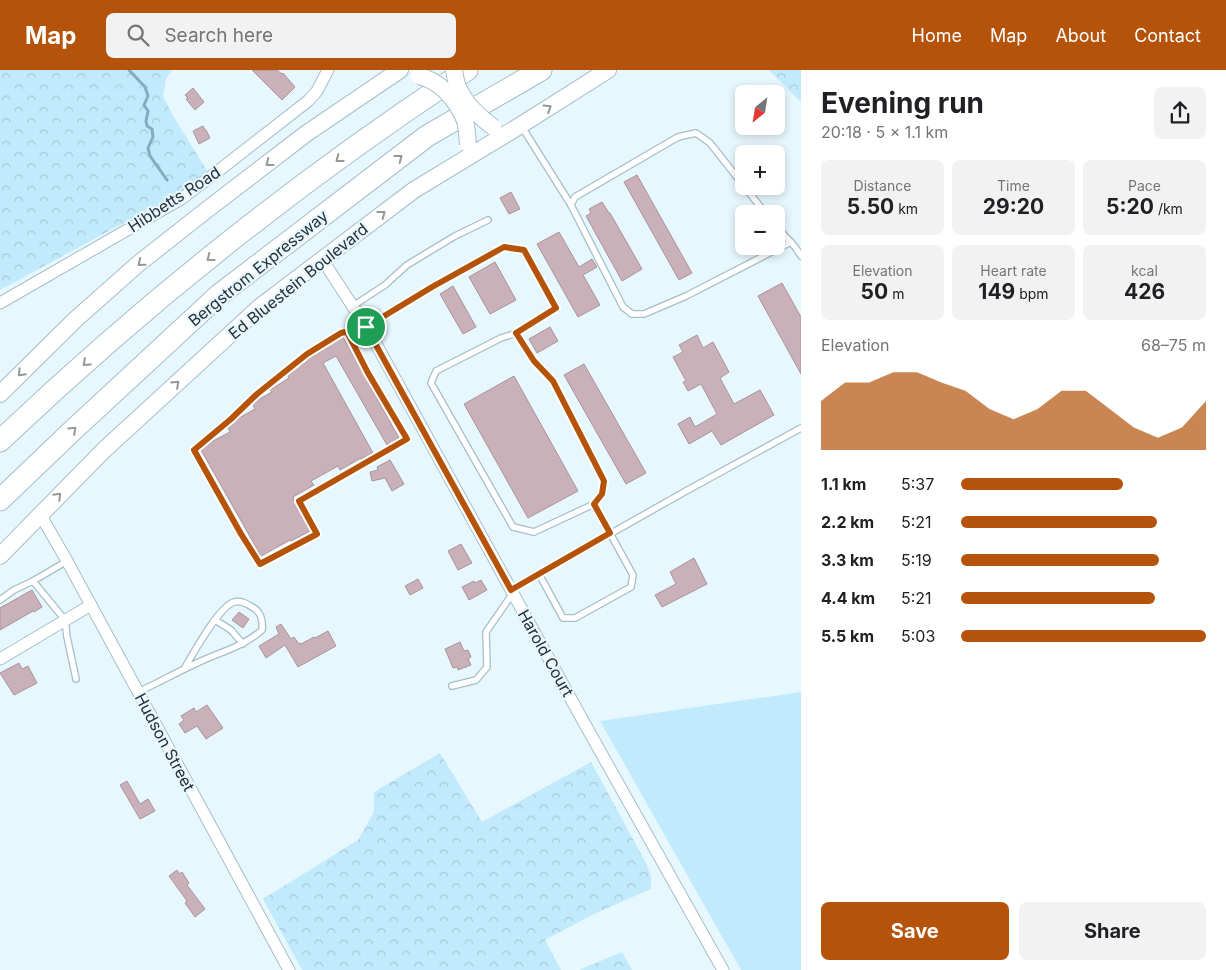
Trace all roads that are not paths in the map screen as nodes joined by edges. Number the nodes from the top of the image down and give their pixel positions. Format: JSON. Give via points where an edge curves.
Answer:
{"nodes":[{"id":1,"x":328,"y":70,"type":"edge"},
{"id":2,"x":400,"y":70,"type":"edge"},
{"id":3,"x":454,"y":70,"type":"edge"},
{"id":4,"x":466,"y":70,"type":"edge"},
{"id":5,"x":542,"y":70,"type":"edge"},
{"id":6,"x":608,"y":70,"type":"edge"},
{"id":7,"x":383,"y":81,"type":"junction"},
{"id":8,"x":521,"y":125,"type":"junction"},
{"id":9,"x":458,"y":163,"type":"junction"},
{"id":10,"x":571,"y":205,"type":"junction"},
{"id":11,"x":759,"y":205,"type":"edge"},
{"id":12,"x":488,"y":220,"type":"dead end"},
{"id":13,"x":785,"y":236,"type":"edge"},
{"id":14,"x":791,"y":242,"type":"junction"},
{"id":15,"x":801,"y":256,"type":"edge"},
{"id":16,"x":322,"y":260,"type":"junction"},
{"id":17,"x":0,"y":303,"type":"edge"},
{"id":18,"x":353,"y":306,"type":"junction"},
{"id":19,"x":366,"y":327,"type":"junction"},
{"id":20,"x":347,"y":332,"type":"junction"},
{"id":21,"x":516,"y":333,"type":"junction"},
{"id":22,"x":0,"y":394,"type":"edge"},
{"id":23,"x":801,"y":428,"type":"edge"},
{"id":24,"x":0,"y":441,"type":"edge"},
{"id":25,"x":0,"y":500,"type":"edge"},
{"id":26,"x":594,"y":504,"type":"junction"},
{"id":27,"x":40,"y":514,"type":"junction"},
{"id":28,"x":610,"y":533,"type":"junction"},
{"id":29,"x":0,"y":556,"type":"edge"},
{"id":30,"x":67,"y":561,"type":"junction"},
{"id":31,"x":539,"y":574,"type":"junction"},
{"id":32,"x":33,"y":581,"type":"junction"},
{"id":33,"x":512,"y":591,"type":"junction"},
{"id":34,"x":0,"y":600,"type":"edge"},
{"id":35,"x":91,"y":605,"type":"junction"},
{"id":36,"x":65,"y":620,"type":"junction"},
{"id":37,"x":215,"y":620,"type":"junction"},
{"id":38,"x":244,"y":644,"type":"junction"},
{"id":39,"x":0,"y":659,"type":"edge"},
{"id":40,"x":184,"y":669,"type":"junction"},
{"id":41,"x":76,"y":679,"type":"dead end"},
{"id":42,"x":452,"y":686,"type":"dead end"},
{"id":43,"x":138,"y":692,"type":"junction"},
{"id":44,"x":289,"y":970,"type":"edge"},
{"id":45,"x":723,"y":970,"type":"edge"}],
"edges":[{"from":1,"to":17,"type":"street","name":"Hibbetts Road","via":[[308,101],[181,199]]},
{"from":2,"to":7,"type":"main road"},
{"from":3,"to":8,"type":"main road","bridge":true,"via":[[458,88],[478,115],[493,127],[504,129]]},
{"from":4,"to":24,"type":"highway","one_way":true,"via":[[348,152],[186,276]]},
{"from":25,"to":5,"type":"highway","name":"Bergstrom Expressway","one_way":true,"via":[[219,295],[428,136]]},
{"from":8,"to":6,"type":"main road","name":"Ed Bluestein Boulevard","one_way":true},
{"from":7,"to":9,"type":"main road","bridge":true,"via":[[419,76],[429,78],[446,91],[465,121],[468,144]]},
{"from":7,"to":22,"type":"main road","one_way":true,"via":[[307,133],[138,264],[76,318]]},
{"from":8,"to":9,"type":"main road","name":"Ed Bluestein Boulevard"},
{"from":8,"to":10,"type":"lane"},
{"from":16,"to":9,"type":"main road","name":"Ed Bluestein Boulevard","one_way":true,"via":[[414,190]]},
{"from":10,"to":11,"type":"lane","via":[[575,197],[678,137],[696,133],[710,143]]},
{"from":10,"to":14,"type":"lane","via":[[623,307],[632,314],[644,314],[686,296]]},
{"from":12,"to":18,"type":"lane","via":[[407,264]]},
{"from":13,"to":14,"type":"lane"},
{"from":14,"to":15,"type":"lane"},
{"from":16,"to":18,"type":"street","name":"Harold Court"},
{"from":27,"to":16,"type":"main road","name":"Ed Bluestein Boulevard","one_way":true,"via":[[104,450],[261,306]]},
{"from":18,"to":19,"type":"street","name":"Harold Court"},
{"from":19,"to":20,"type":"lane"},
{"from":19,"to":21,"type":"lane","via":[[504,247],[524,250],[556,308]]},
{"from":19,"to":33,"type":"street","name":"Harold Court"},
{"from":20,"to":20,"type":"lane","via":[[307,354],[194,450],[260,564],[317,534],[299,501],[407,439]]},
{"from":21,"to":26,"type":"lane","via":[[534,361],[553,381],[604,481],[602,494]]},
{"from":21,"to":26,"type":"lane","via":[[436,371],[431,384],[513,527],[534,532]]},
{"from":23,"to":28,"type":"lane"},
{"from":26,"to":28,"type":"lane"},
{"from":27,"to":29,"type":"main road","name":"Ed Bluestein Boulevard"},
{"from":27,"to":30,"type":"street","name":"Hudson Street"},
{"from":28,"to":31,"type":"lane"},
{"from":28,"to":31,"type":"lane","via":[[633,575],[631,588],[575,618],[563,618]]},
{"from":30,"to":32,"type":"lane"},
{"from":30,"to":35,"type":"street","name":"Hudson Street"},
{"from":31,"to":33,"type":"lane"},
{"from":32,"to":34,"type":"lane"},
{"from":32,"to":36,"type":"lane"},
{"from":33,"to":42,"type":"lane","via":[[486,632],[487,667],[476,680]]},
{"from":33,"to":45,"type":"street","name":"Harold Court"},
{"from":35,"to":36,"type":"street"},
{"from":35,"to":43,"type":"street","name":"Hudson Street"},
{"from":36,"to":39,"type":"street"},
{"from":36,"to":41,"type":"lane"},
{"from":37,"to":38,"type":"lane"},
{"from":37,"to":38,"type":"lane","via":[[233,602],[241,601],[256,609],[263,620],[262,630]]},
{"from":37,"to":40,"type":"lane"},
{"from":38,"to":40,"type":"lane"},
{"from":40,"to":43,"type":"lane"},
{"from":43,"to":44,"type":"street","name":"Hudson Street"}]}
